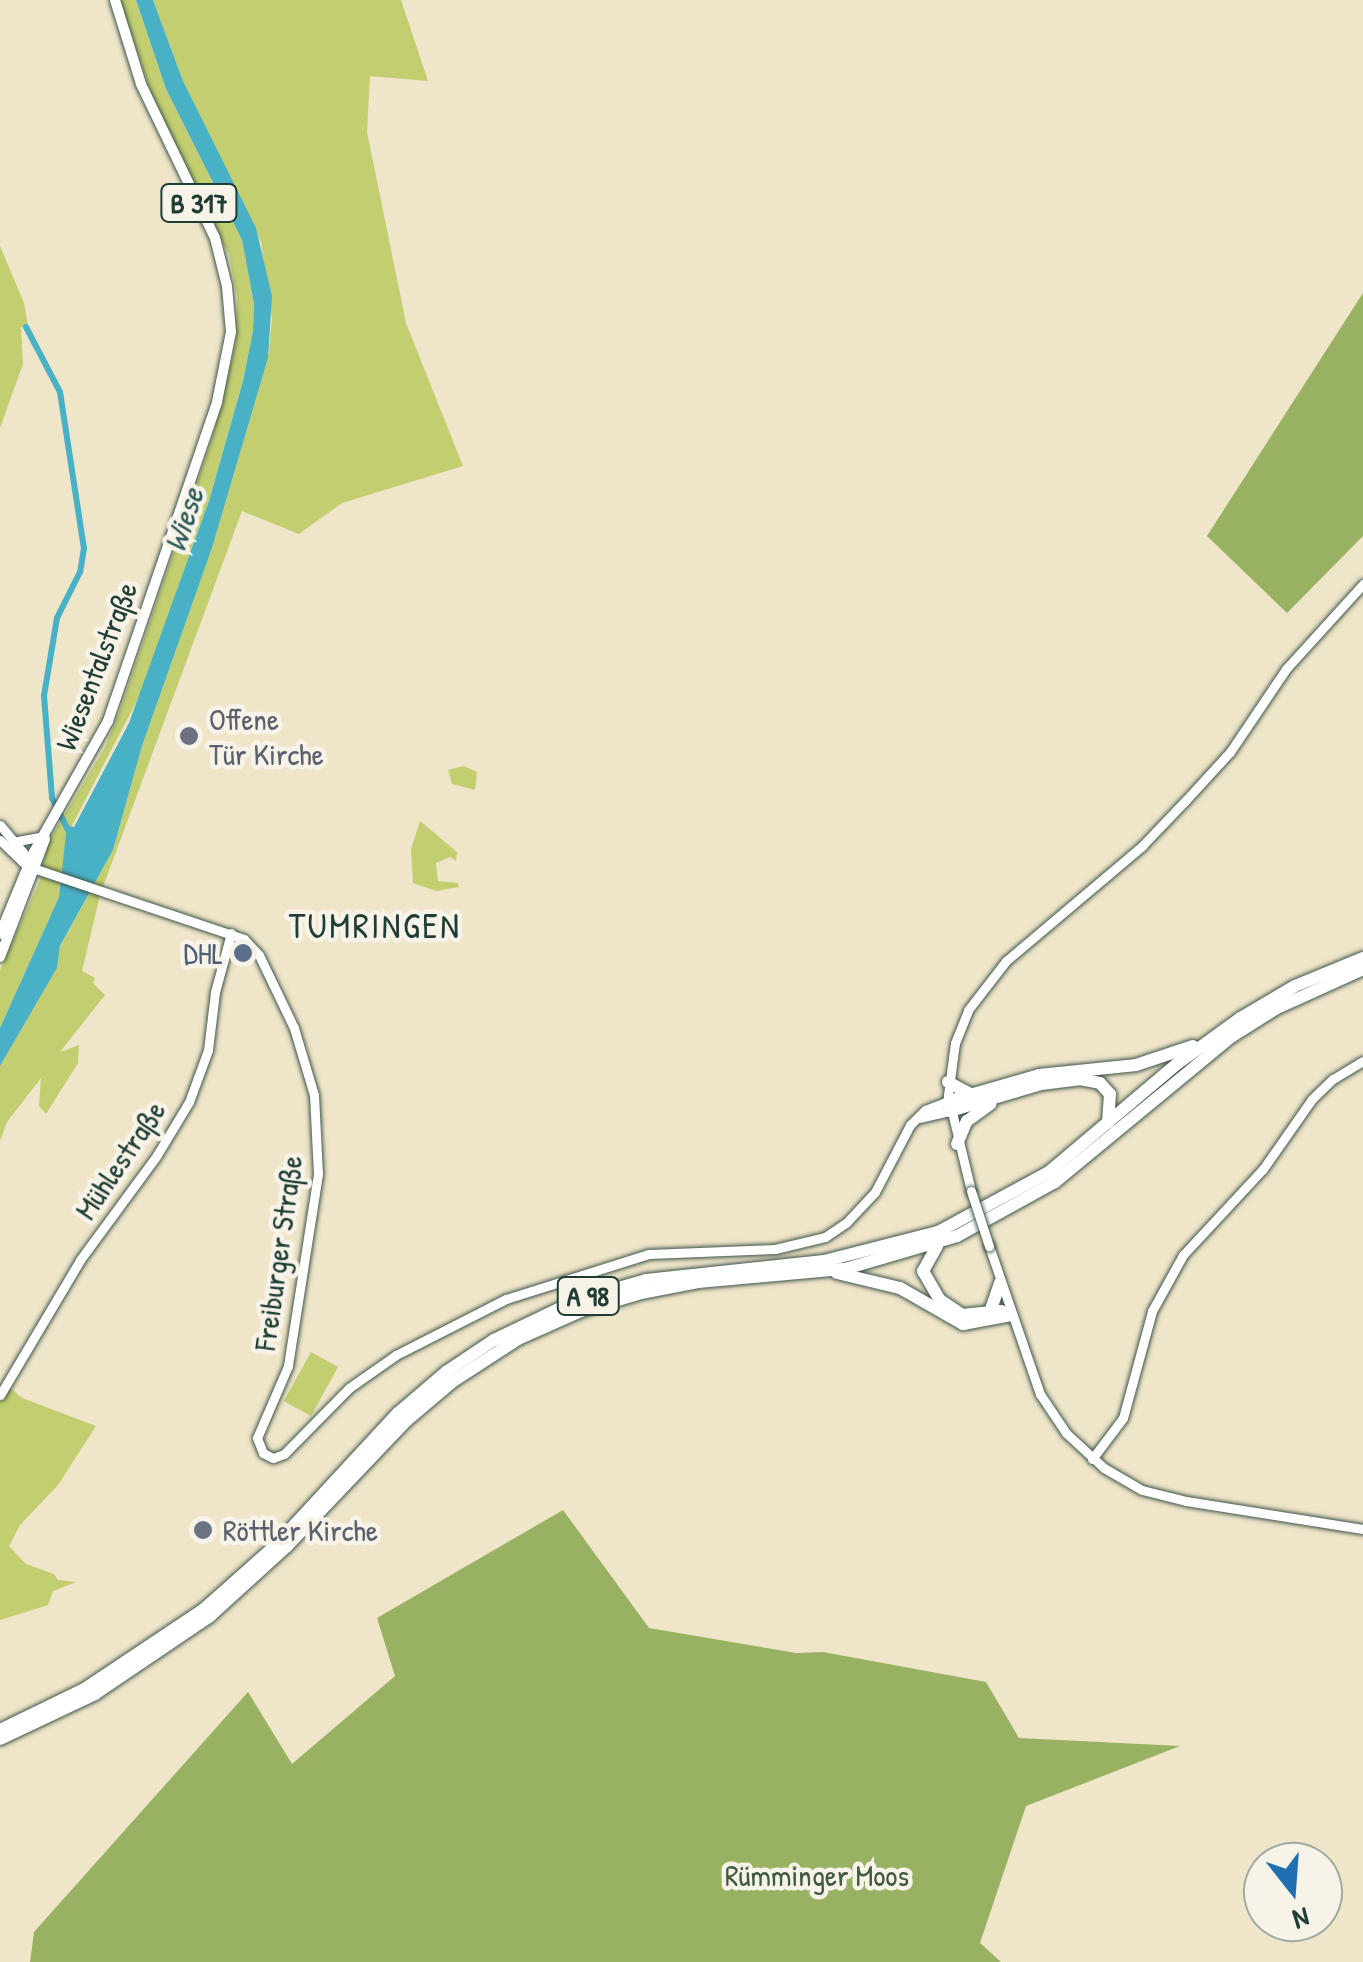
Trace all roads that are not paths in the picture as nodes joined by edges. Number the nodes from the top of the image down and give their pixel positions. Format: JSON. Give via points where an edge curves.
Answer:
{"nodes":[{"id":1,"x":115,"y":0,"type":"edge"},
{"id":2,"x":1363,"y":584,"type":"edge"},
{"id":3,"x":0,"y":825,"type":"edge"},
{"id":4,"x":45,"y":835,"type":"junction"},
{"id":5,"x":0,"y":840,"type":"edge"},
{"id":6,"x":12,"y":842,"type":"junction"},
{"id":7,"x":12,"y":855,"type":"junction"},
{"id":8,"x":31,"y":865,"type":"junction"},
{"id":9,"x":20,"y":882,"type":"junction"},
{"id":10,"x":231,"y":933,"type":"junction"},
{"id":11,"x":0,"y":934,"type":"edge"},
{"id":12,"x":0,"y":957,"type":"edge"},
{"id":13,"x":1363,"y":958,"type":"edge"},
{"id":14,"x":1363,"y":969,"type":"edge"},
{"id":15,"x":1205,"y":1042,"type":"junction"},
{"id":16,"x":1363,"y":1061,"type":"edge"},
{"id":17,"x":948,"y":1082,"type":"junction"},
{"id":18,"x":974,"y":1095,"type":"junction"},
{"id":19,"x":996,"y":1100,"type":"junction"},
{"id":20,"x":950,"y":1106,"type":"junction"},
{"id":21,"x":1107,"y":1125,"type":"junction"},
{"id":22,"x":957,"y":1144,"type":"junction"},
{"id":23,"x":938,"y":1244,"type":"junction"},
{"id":24,"x":827,"y":1272,"type":"junction"},
{"id":25,"x":1000,"y":1284,"type":"junction"},
{"id":26,"x":990,"y":1312,"type":"junction"},
{"id":27,"x":1011,"y":1316,"type":"junction"},
{"id":28,"x":449,"y":1377,"type":"junction"},
{"id":29,"x":0,"y":1395,"type":"edge"},
{"id":30,"x":1092,"y":1459,"type":"junction"},
{"id":31,"x":1363,"y":1529,"type":"edge"},
{"id":32,"x":211,"y":1609,"type":"junction"},
{"id":33,"x":0,"y":1730,"type":"edge"},
{"id":34,"x":0,"y":1739,"type":"edge"}],
"edges":[{"from":1,"to":4,"type":"main road","name":"Wiesentalstraße","number":"B 317","via":[[141,84],[215,238],[230,332],[217,402],[118,695],[95,751]]},
{"from":2,"to":17,"type":"street","via":[[1286,668],[1230,752],[1186,800],[991,978],[960,1026]]},
{"from":3,"to":6,"type":"street"},
{"from":4,"to":6,"type":"street"},
{"from":4,"to":8,"type":"main road","number":"B 317"},
{"from":5,"to":7,"type":"street"},
{"from":6,"to":8,"type":"street"},
{"from":7,"to":8,"type":"street"},
{"from":7,"to":9,"type":"street"},
{"from":8,"to":9,"type":"main road","number":"B 317"},
{"from":8,"to":10,"type":"street","name":"Freiburger Straße"},
{"from":8,"to":12,"type":"main road","number":"B 317"},
{"from":9,"to":11,"type":"main road","number":"B 317"},
{"from":10,"to":20,"type":"street","name":"Freiburger Straße","via":[[255,949],[268,972],[302,1052],[318,1118],[317,1183],[294,1341],[258,1444],[267,1456],[279,1457],[378,1368],[433,1332],[506,1299],[649,1254],[775,1249],[825,1236],[875,1192],[916,1119],[935,1104]]},
{"from":10,"to":29,"type":"street","name":"Mühlestraße","via":[[208,1050],[189,1102],[72,1272]]},
{"from":13,"to":15,"type":"highway","number":"A 98","via":[[1295,986]]},
{"from":14,"to":23,"type":"highway","number":"A 98","via":[[1231,1037],[1055,1182]]},
{"from":15,"to":18,"type":"highway","via":[[1136,1064],[1039,1075]]},
{"from":15,"to":21,"type":"highway","number":"A 98"},
{"from":16,"to":30,"type":"street","via":[[1312,1099],[1263,1169],[1183,1255],[1152,1311],[1123,1418]]},
{"from":17,"to":18,"type":"highway"},
{"from":17,"to":20,"type":"street"},
{"from":18,"to":20,"type":"highway"},
{"from":19,"to":20,"type":"highway"},
{"from":19,"to":21,"type":"highway","via":[[1041,1084],[1093,1080],[1110,1094]]},
{"from":19,"to":22,"type":"highway","via":[[968,1121]]},
{"from":20,"to":22,"type":"street"},
{"from":21,"to":28,"type":"highway","number":"A 98","via":[[1020,1191],[938,1232],[854,1256],[689,1272],[616,1287],[535,1319]]},
{"from":22,"to":25,"type":"street","bridge":true},
{"from":23,"to":24,"type":"highway","number":"A 98"},
{"from":23,"to":26,"type":"highway","via":[[924,1264],[929,1289],[962,1315]]},
{"from":24,"to":27,"type":"highway","via":[[900,1288],[962,1324]]},
{"from":24,"to":28,"type":"highway","number":"A 98","via":[[698,1282],[612,1301],[528,1334]]},
{"from":25,"to":26,"type":"highway"},
{"from":25,"to":27,"type":"street"},
{"from":26,"to":27,"type":"highway"},
{"from":27,"to":30,"type":"street","via":[[1047,1407]]},
{"from":28,"to":32,"type":"highway","number":"A 98","via":[[367,1445]]},
{"from":30,"to":31,"type":"street","via":[[1142,1490]]},
{"from":32,"to":33,"type":"highway","number":"A 98","via":[[86,1688]]},
{"from":32,"to":34,"type":"highway","number":"A 98","via":[[95,1694]]}]}
